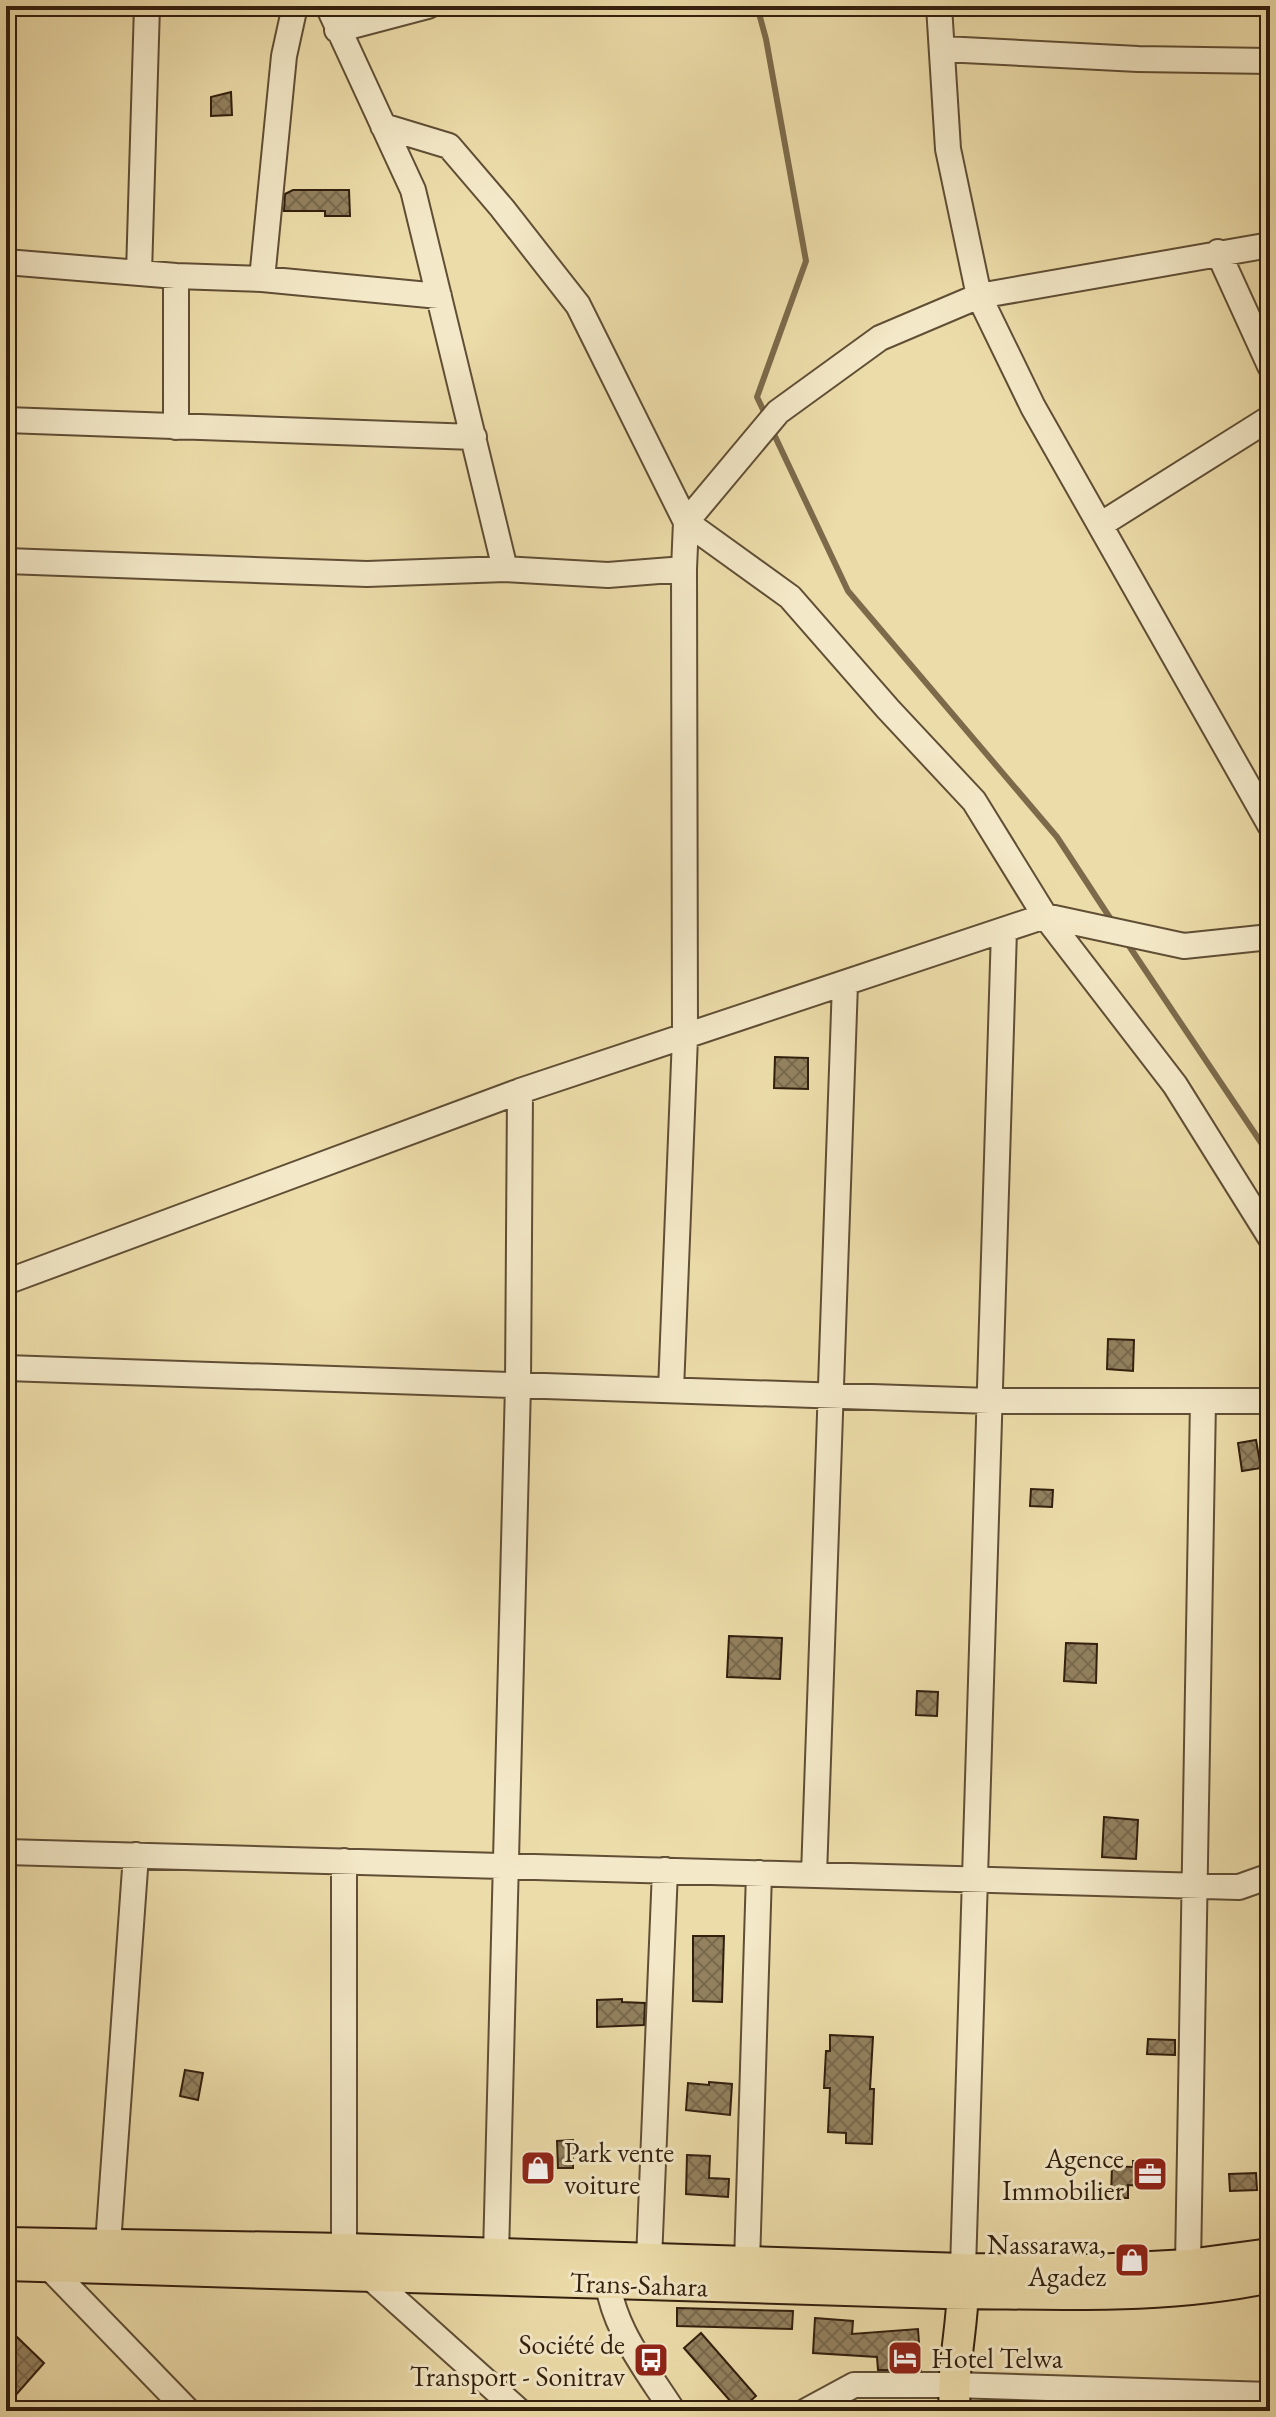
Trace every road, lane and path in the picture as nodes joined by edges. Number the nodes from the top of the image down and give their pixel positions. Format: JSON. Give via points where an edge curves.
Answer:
{"nodes":[{"id":1,"x":147,"y":6,"type":"edge"},
{"id":2,"x":295,"y":6,"type":"edge"},
{"id":3,"x":328,"y":6,"type":"edge"},
{"id":4,"x":428,"y":6,"type":"edge"},
{"id":5,"x":939,"y":6,"type":"edge"},
{"id":6,"x":337,"y":30,"type":"junction"},
{"id":7,"x":943,"y":49,"type":"junction"},
{"id":8,"x":1270,"y":61,"type":"edge"},
{"id":9,"x":383,"y":126,"type":"junction"},
{"id":10,"x":1270,"y":245,"type":"edge"},
{"id":11,"x":1218,"y":252,"type":"junction"},
{"id":12,"x":6,"y":262,"type":"edge"},
{"id":13,"x":139,"y":273,"type":"junction"},
{"id":14,"x":176,"y":276,"type":"junction"},
{"id":15,"x":262,"y":279,"type":"junction"},
{"id":16,"x":439,"y":296,"type":"junction"},
{"id":17,"x":979,"y":296,"type":"junction"},
{"id":18,"x":1270,"y":366,"type":"edge"},
{"id":19,"x":1270,"y":418,"type":"edge"},
{"id":20,"x":6,"y":420,"type":"edge"},
{"id":21,"x":176,"y":427,"type":"junction"},
{"id":22,"x":474,"y":437,"type":"junction"},
{"id":23,"x":686,"y":522,"type":"junction"},
{"id":24,"x":1100,"y":525,"type":"junction"},
{"id":25,"x":6,"y":561,"type":"edge"},
{"id":26,"x":505,"y":569,"type":"junction"},
{"id":27,"x":684,"y":569,"type":"junction"},
{"id":28,"x":1260,"y":784,"type":"edge"},
{"id":29,"x":1270,"y":825,"type":"edge"},
{"id":30,"x":1045,"y":916,"type":"junction"},
{"id":31,"x":1004,"y":930,"type":"junction"},
{"id":32,"x":1270,"y":937,"type":"edge"},
{"id":33,"x":845,"y":983,"type":"junction"},
{"id":34,"x":685,"y":1037,"type":"junction"},
{"id":35,"x":520,"y":1091,"type":"junction"},
{"id":36,"x":1270,"y":1237,"type":"edge"},
{"id":37,"x":6,"y":1282,"type":"edge"},
{"id":38,"x":6,"y":1368,"type":"edge"},
{"id":39,"x":518,"y":1385,"type":"junction"},
{"id":40,"x":671,"y":1390,"type":"junction"},
{"id":41,"x":831,"y":1396,"type":"junction"},
{"id":42,"x":990,"y":1401,"type":"junction"},
{"id":43,"x":1203,"y":1401,"type":"junction"},
{"id":44,"x":1270,"y":1401,"type":"edge"},
{"id":45,"x":6,"y":1852,"type":"edge"},
{"id":46,"x":136,"y":1855,"type":"junction"},
{"id":47,"x":344,"y":1861,"type":"junction"},
{"id":48,"x":505,"y":1866,"type":"junction"},
{"id":49,"x":665,"y":1870,"type":"junction"},
{"id":50,"x":759,"y":1873,"type":"junction"},
{"id":51,"x":814,"y":1875,"type":"junction"},
{"id":52,"x":1270,"y":1876,"type":"edge"},
{"id":53,"x":975,"y":1879,"type":"junction"},
{"id":54,"x":1195,"y":1886,"type":"junction"},
{"id":55,"x":17,"y":2244,"type":"edge"},
{"id":56,"x":108,"y":2244,"type":"junction"},
{"id":57,"x":1270,"y":2254,"type":"edge"},
{"id":58,"x":496,"y":2255,"type":"junction"},
{"id":59,"x":649,"y":2260,"type":"junction"},
{"id":60,"x":747,"y":2263,"type":"junction"},
{"id":61,"x":6,"y":2265,"type":"edge"},
{"id":62,"x":1188,"y":2265,"type":"junction"},
{"id":63,"x":48,"y":2267,"type":"junction"},
{"id":64,"x":354,"y":2268,"type":"junction"},
{"id":65,"x":606,"y":2270,"type":"junction"},
{"id":66,"x":1270,"y":2277,"type":"edge"},
{"id":67,"x":964,"y":2281,"type":"junction"},
{"id":68,"x":1270,"y":2395,"type":"edge"},
{"id":69,"x":954,"y":2398,"type":"edge"},
{"id":70,"x":188,"y":2411,"type":"edge"},
{"id":71,"x":519,"y":2411,"type":"edge"},
{"id":72,"x":673,"y":2411,"type":"edge"},
{"id":73,"x":806,"y":2411,"type":"edge"}],
"edges":[{"from":1,"to":13,"type":"street"},
{"from":2,"to":15,"type":"street","via":[[284,56]]},
{"from":3,"to":6,"type":"street"},
{"from":4,"to":6,"type":"street"},
{"from":5,"to":7,"type":"street"},
{"from":6,"to":9,"type":"street"},
{"from":7,"to":8,"type":"street"},
{"from":7,"to":17,"type":"street","via":[[948,149]]},
{"from":9,"to":16,"type":"street","via":[[413,190]]},
{"from":9,"to":23,"type":"street","via":[[449,146],[578,305]]},
{"from":10,"to":11,"type":"street"},
{"from":11,"to":17,"type":"street"},
{"from":11,"to":18,"type":"street"},
{"from":12,"to":13,"type":"street"},
{"from":13,"to":14,"type":"street"},
{"from":14,"to":15,"type":"street"},
{"from":14,"to":21,"type":"street"},
{"from":15,"to":16,"type":"street"},
{"from":16,"to":22,"type":"street"},
{"from":17,"to":23,"type":"street","via":[[880,338],[778,412]]},
{"from":17,"to":24,"type":"street","via":[[1033,407]]},
{"from":19,"to":24,"type":"street"},
{"from":20,"to":21,"type":"street"},
{"from":21,"to":22,"type":"street"},
{"from":22,"to":26,"type":"street"},
{"from":23,"to":27,"type":"street"},
{"from":23,"to":30,"type":"street","via":[[790,597],[974,801]]},
{"from":24,"to":28,"type":"street"},
{"from":25,"to":26,"type":"street","via":[[367,574]]},
{"from":26,"to":27,"type":"street","via":[[608,575]]},
{"from":27,"to":34,"type":"street"},
{"from":28,"to":29,"type":"street"},
{"from":30,"to":31,"type":"street"},
{"from":30,"to":32,"type":"street","via":[[1184,946]]},
{"from":30,"to":36,"type":"street","via":[[1175,1085]]},
{"from":31,"to":33,"type":"street"},
{"from":31,"to":42,"type":"street"},
{"from":33,"to":34,"type":"street"},
{"from":33,"to":41,"type":"street"},
{"from":34,"to":35,"type":"street"},
{"from":34,"to":40,"type":"street"},
{"from":35,"to":37,"type":"street"},
{"from":35,"to":39,"type":"street"},
{"from":38,"to":39,"type":"street"},
{"from":39,"to":40,"type":"street"},
{"from":39,"to":48,"type":"street"},
{"from":40,"to":41,"type":"street"},
{"from":41,"to":42,"type":"street"},
{"from":41,"to":51,"type":"street"},
{"from":42,"to":43,"type":"street"},
{"from":42,"to":53,"type":"street"},
{"from":43,"to":44,"type":"street"},
{"from":43,"to":54,"type":"street"},
{"from":45,"to":46,"type":"street"},
{"from":46,"to":47,"type":"street"},
{"from":46,"to":56,"type":"street"},
{"from":47,"to":48,"type":"street"},
{"from":47,"to":64,"type":"street"},
{"from":48,"to":49,"type":"street"},
{"from":48,"to":58,"type":"street"},
{"from":49,"to":50,"type":"street"},
{"from":49,"to":59,"type":"street"},
{"from":50,"to":51,"type":"street"},
{"from":50,"to":60,"type":"street"},
{"from":51,"to":53,"type":"street"},
{"from":52,"to":54,"type":"street","via":[[1239,1887]]},
{"from":53,"to":54,"type":"street"},
{"from":53,"to":67,"type":"street"},
{"from":54,"to":62,"type":"street"},
{"from":55,"to":56,"type":"main road","name":"Trans-Sahara"},
{"from":55,"to":63,"type":"street"},
{"from":56,"to":64,"type":"main road","name":"Trans-Sahara"},
{"from":57,"to":62,"type":"main road","name":"Trans-Sahara"},
{"from":58,"to":64,"type":"main road","name":"Trans-Sahara"},
{"from":58,"to":65,"type":"main road","name":"Trans-Sahara"},
{"from":59,"to":60,"type":"main road","name":"Trans-Sahara"},
{"from":59,"to":65,"type":"main road","name":"Trans-Sahara"},
{"from":60,"to":67,"type":"main road","name":"Trans-Sahara"},
{"from":61,"to":63,"type":"main road","name":"Trans-Sahara"},
{"from":62,"to":67,"type":"main road","name":"Trans-Sahara"},
{"from":63,"to":64,"type":"main road","name":"Trans-Sahara"},
{"from":63,"to":70,"type":"street"},
{"from":64,"to":65,"type":"main road","name":"Trans-Sahara"},
{"from":64,"to":71,"type":"street"},
{"from":65,"to":67,"type":"main road","name":"Trans-Sahara"},
{"from":65,"to":72,"type":"street","via":[[622,2334]]},
{"from":66,"to":67,"type":"main road","name":"Trans-Sahara","via":[[1182,2291],[1084,2294]]},
{"from":67,"to":69,"type":"main road"},
{"from":68,"to":69,"type":"street"},
{"from":69,"to":73,"type":"street","via":[[854,2385]]}]}
